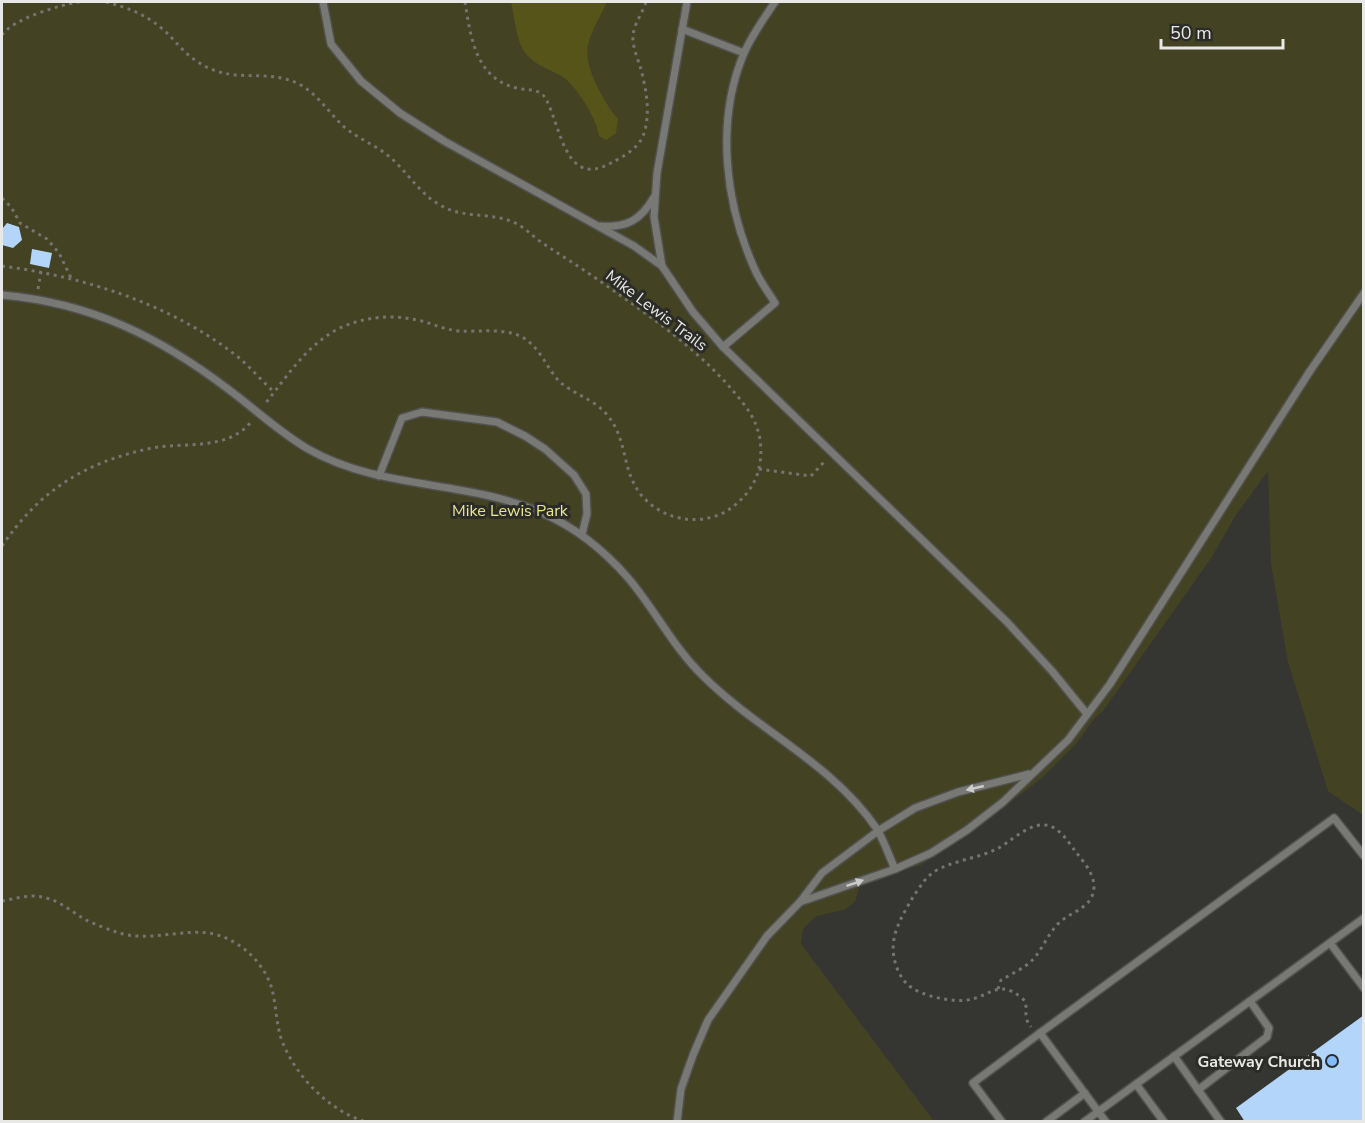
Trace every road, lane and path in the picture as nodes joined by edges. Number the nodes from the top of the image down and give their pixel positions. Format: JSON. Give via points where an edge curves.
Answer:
{"nodes":[{"id":1,"x":79,"y":2,"type":"edge"},
{"id":2,"x":106,"y":2,"type":"edge"},
{"id":3,"x":323,"y":2,"type":"edge"},
{"id":4,"x":465,"y":2,"type":"edge"},
{"id":5,"x":646,"y":2,"type":"edge"},
{"id":6,"x":687,"y":2,"type":"edge"},
{"id":7,"x":775,"y":2,"type":"edge"},
{"id":8,"x":4,"y":29,"type":"edge"},
{"id":9,"x":682,"y":29,"type":"junction"},
{"id":10,"x":2,"y":35,"type":"edge"},
{"id":11,"x":744,"y":53,"type":"junction"},
{"id":12,"x":656,"y":195,"type":"junction"},
{"id":13,"x":2,"y":198,"type":"edge"},
{"id":14,"x":597,"y":226,"type":"junction"},
{"id":15,"x":2,"y":266,"type":"edge"},
{"id":16,"x":662,"y":266,"type":"junction"},
{"id":17,"x":41,"y":271,"type":"junction"},
{"id":18,"x":71,"y":278,"type":"junction"},
{"id":19,"x":1364,"y":293,"type":"edge"},
{"id":20,"x":2,"y":295,"type":"edge"},
{"id":21,"x":36,"y":300,"type":"junction"},
{"id":22,"x":723,"y":347,"type":"junction"},
{"id":23,"x":274,"y":392,"type":"junction"},
{"id":24,"x":258,"y":413,"type":"junction"},
{"id":25,"x":833,"y":453,"type":"junction"},
{"id":26,"x":759,"y":469,"type":"junction"},
{"id":27,"x":379,"y":477,"type":"junction"},
{"id":28,"x":582,"y":534,"type":"junction"},
{"id":29,"x":2,"y":546,"type":"edge"},
{"id":30,"x":1087,"y":714,"type":"junction"},
{"id":31,"x":1032,"y":773,"type":"junction"},
{"id":32,"x":878,"y":831,"type":"junction"},
{"id":33,"x":1364,"y":856,"type":"edge"},
{"id":34,"x":895,"y":869,"type":"junction"},
{"id":35,"x":2,"y":901,"type":"edge"},
{"id":36,"x":800,"y":902,"type":"junction"},
{"id":37,"x":1364,"y":918,"type":"edge"},
{"id":38,"x":1330,"y":942,"type":"junction"},
{"id":39,"x":1364,"y":988,"type":"edge"},
{"id":40,"x":998,"y":989,"type":"junction"},
{"id":41,"x":1250,"y":1001,"type":"junction"},
{"id":42,"x":1038,"y":1035,"type":"junction"},
{"id":43,"x":1173,"y":1056,"type":"junction"},
{"id":44,"x":1136,"y":1084,"type":"junction"},
{"id":45,"x":1198,"y":1090,"type":"junction"},
{"id":46,"x":1085,"y":1093,"type":"junction"},
{"id":47,"x":1098,"y":1111,"type":"junction"},
{"id":48,"x":366,"y":1122,"type":"edge"},
{"id":49,"x":677,"y":1122,"type":"edge"},
{"id":50,"x":1002,"y":1122,"type":"edge"},
{"id":51,"x":1046,"y":1122,"type":"edge"},
{"id":52,"x":1084,"y":1122,"type":"edge"},
{"id":53,"x":1106,"y":1122,"type":"edge"},
{"id":54,"x":1164,"y":1122,"type":"edge"},
{"id":55,"x":1221,"y":1122,"type":"edge"}],
"edges":[{"from":1,"to":8,"type":"path","via":[[46,10]]},
{"from":2,"to":26,"type":"path","name":"Mike Lewis Trails","via":[[131,8],[152,20],[181,49],[215,72],[297,83],[320,100],[350,132],[391,158],[425,195],[443,207],[462,214],[511,221],[651,317],[699,356],[749,411],[758,429]]},
{"from":3,"to":14,"type":"lane","via":[[331,44],[361,81],[400,113]]},
{"from":4,"to":5,"type":"path","via":[[474,50],[482,65],[500,81],[544,95],[567,153],[574,162],[595,171],[642,140],[647,93],[633,34]]},
{"from":6,"to":9,"type":"lane"},
{"from":7,"to":11,"type":"lane"},
{"from":8,"to":10,"type":"path"},
{"from":9,"to":11,"type":"lane"},
{"from":9,"to":12,"type":"lane"},
{"from":11,"to":22,"type":"lane","via":[[727,128],[732,202],[757,274],[775,303]]},
{"from":12,"to":14,"type":"lane","via":[[645,212],[618,228]]},
{"from":12,"to":16,"type":"lane","via":[[654,217]]},
{"from":13,"to":18,"type":"path","via":[[20,223],[47,239]]},
{"from":14,"to":16,"type":"lane"},
{"from":15,"to":17,"type":"path"},
{"from":16,"to":22,"type":"lane"},
{"from":17,"to":18,"type":"path"},
{"from":17,"to":21,"type":"path"},
{"from":18,"to":23,"type":"path","via":[[142,302],[190,326],[238,357]]},
{"from":19,"to":30,"type":"lane"},
{"from":20,"to":21,"type":"lane"},
{"from":21,"to":24,"type":"lane","via":[[104,316],[164,345]]},
{"from":22,"to":25,"type":"lane"},
{"from":23,"to":24,"type":"path","name":"Mike Lewis Trails"},
{"from":23,"to":26,"type":"path","name":"Mike Lewis Trails","via":[[302,355],[319,340],[360,320],[402,317],[456,331],[495,331],[520,336],[538,351],[558,380],[607,414],[618,432],[633,485],[661,512],[682,519],[723,513],[741,500],[754,484]]},
{"from":24,"to":27,"type":"lane","via":[[307,448]]},
{"from":24,"to":29,"type":"path","name":"Mike Lewis Trails","via":[[238,435],[222,441],[153,448],[90,466],[40,500]]},
{"from":25,"to":26,"type":"path","via":[[811,476]]},
{"from":25,"to":30,"type":"lane","via":[[1007,622]]},
{"from":27,"to":28,"type":"lane","via":[[470,490],[509,500]]},
{"from":27,"to":28,"type":"lane","via":[[402,418],[422,412],[497,423],[545,449],[574,475],[586,494]]},
{"from":28,"to":32,"type":"lane","via":[[630,580],[699,673],[730,702],[828,773]]},
{"from":30,"to":31,"type":"lane","via":[[1068,740]]},
{"from":31,"to":32,"type":"lane","one_way":true,"via":[[958,792],[915,808]]},
{"from":31,"to":34,"type":"lane","via":[[968,830]]},
{"from":32,"to":34,"type":"lane"},
{"from":32,"to":36,"type":"lane","via":[[822,873]]},
{"from":33,"to":42,"type":"lane","via":[[1334,818]]},
{"from":36,"to":34,"type":"lane","one_way":true},
{"from":35,"to":48,"type":"path","via":[[41,896],[123,934],[208,932],[242,946],[260,965],[271,987],[281,1039],[293,1063],[323,1098]]},
{"from":36,"to":49,"type":"lane","via":[[767,936],[708,1020],[681,1089]]},
{"from":37,"to":38,"type":"lane"},
{"from":38,"to":39,"type":"lane"},
{"from":38,"to":41,"type":"lane"},
{"from":40,"to":40,"type":"path","via":[[963,1000],[921,993],[901,978],[892,946],[895,930],[919,887],[936,871],[992,851],[1035,826],[1052,827],[1088,869],[1094,888],[1090,901],[1060,922],[1035,957],[1001,980]]},
{"from":40,"to":42,"type":"path","via":[[1025,1000],[1026,1018]]},
{"from":41,"to":43,"type":"lane"},
{"from":41,"to":45,"type":"lane","via":[[1269,1028],[1267,1037]]},
{"from":42,"to":46,"type":"lane"},
{"from":42,"to":50,"type":"lane","via":[[973,1083]]},
{"from":43,"to":44,"type":"lane"},
{"from":43,"to":45,"type":"lane"},
{"from":44,"to":47,"type":"lane"},
{"from":44,"to":54,"type":"lane"},
{"from":45,"to":55,"type":"lane"},
{"from":46,"to":47,"type":"lane"},
{"from":46,"to":51,"type":"lane"},
{"from":47,"to":52,"type":"lane"},
{"from":47,"to":53,"type":"lane"}]}
